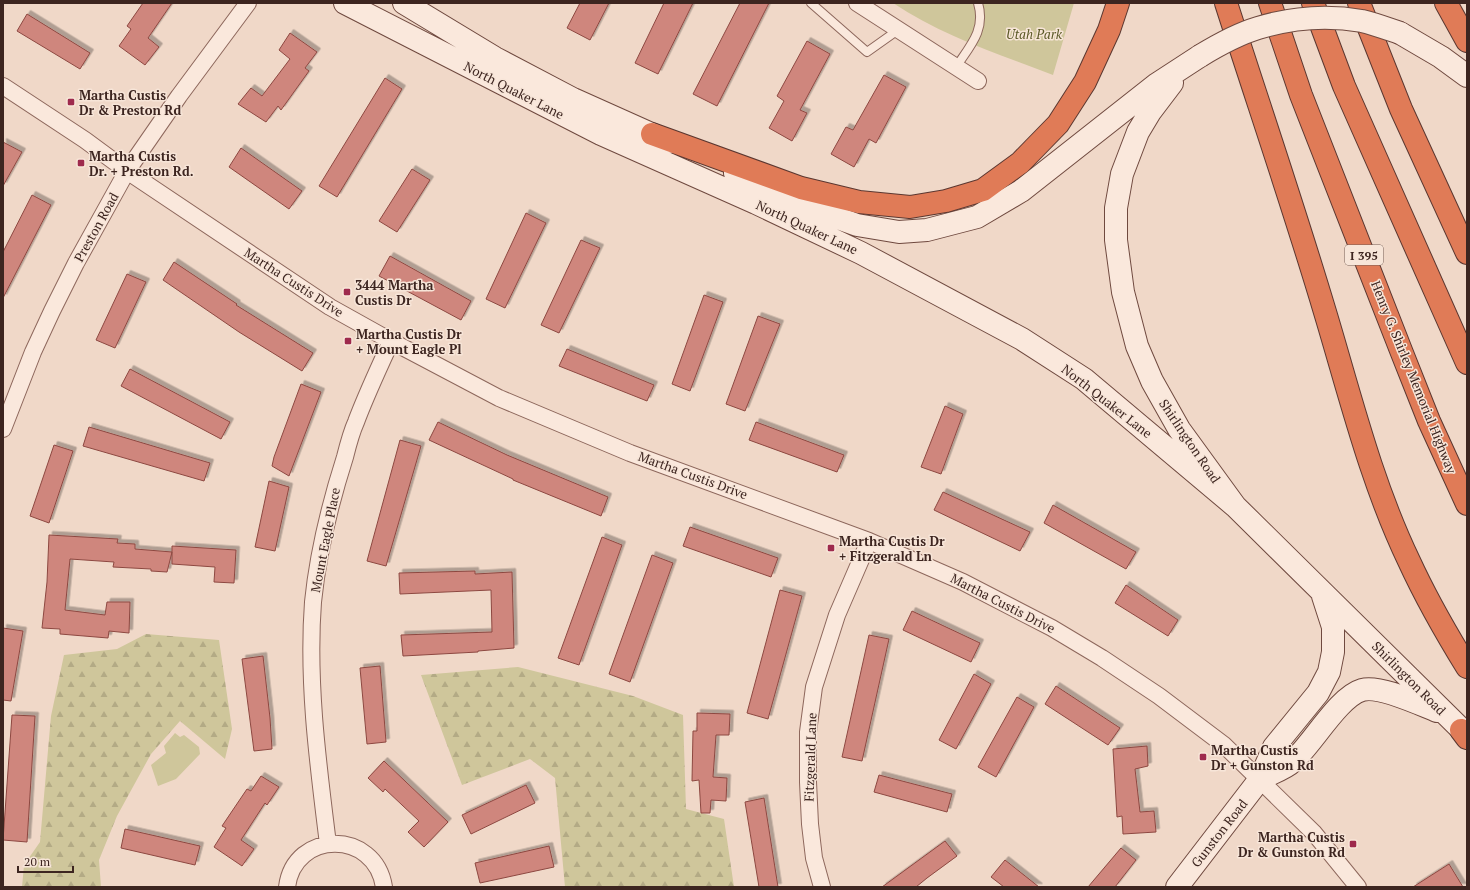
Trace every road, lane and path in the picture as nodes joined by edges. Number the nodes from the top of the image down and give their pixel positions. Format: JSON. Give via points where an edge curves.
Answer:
{"nodes":[{"id":1,"x":248,"y":3,"type":"edge"},
{"id":2,"x":345,"y":3,"type":"edge"},
{"id":3,"x":404,"y":3,"type":"edge"},
{"id":4,"x":811,"y":3,"type":"edge"},
{"id":5,"x":857,"y":3,"type":"edge"},
{"id":6,"x":978,"y":3,"type":"edge"},
{"id":7,"x":1118,"y":3,"type":"edge"},
{"id":8,"x":1226,"y":3,"type":"edge"},
{"id":9,"x":1270,"y":3,"type":"edge"},
{"id":10,"x":1312,"y":3,"type":"edge"},
{"id":11,"x":1359,"y":3,"type":"edge"},
{"id":12,"x":1446,"y":3,"type":"edge"},
{"id":13,"x":898,"y":30,"type":"junction"},
{"id":14,"x":1467,"y":41,"type":"edge"},
{"id":15,"x":1200,"y":56,"type":"junction"},
{"id":16,"x":956,"y":67,"type":"junction"},
{"id":17,"x":1467,"y":76,"type":"edge"},
{"id":18,"x":978,"y":81,"type":"dead end"},
{"id":19,"x":3,"y":86,"type":"edge"},
{"id":20,"x":652,"y":134,"type":"junction"},
{"id":21,"x":127,"y":171,"type":"junction"},
{"id":22,"x":1467,"y":253,"type":"edge"},
{"id":23,"x":391,"y":342,"type":"junction"},
{"id":24,"x":1467,"y":363,"type":"edge"},
{"id":25,"x":3,"y":429,"type":"edge"},
{"id":26,"x":1467,"y":504,"type":"edge"},
{"id":27,"x":1235,"y":506,"type":"junction"},
{"id":28,"x":869,"y":541,"type":"junction"},
{"id":29,"x":1322,"y":592,"type":"junction"},
{"id":30,"x":1467,"y":667,"type":"edge"},
{"id":31,"x":1461,"y":730,"type":"edge"},
{"id":32,"x":1260,"y":779,"type":"junction"},
{"id":33,"x":328,"y":844,"type":"junction"},
{"id":34,"x":287,"y":887,"type":"edge"},
{"id":35,"x":384,"y":887,"type":"edge"},
{"id":36,"x":822,"y":887,"type":"edge"},
{"id":37,"x":1177,"y":887,"type":"edge"},
{"id":38,"x":1358,"y":887,"type":"edge"}],
"edges":[{"from":1,"to":21,"type":"street","name":"Preston Road"},
{"from":2,"to":27,"type":"main road","name":"North Quaker Lane","via":[[601,134],[756,202],[861,253],[1022,339],[1084,379]]},
{"from":3,"to":20,"type":"main road","name":"North Quaker Lane","via":[[495,58],[572,99]]},
{"from":4,"to":13,"type":"lane","via":[[867,52]]},
{"from":5,"to":13,"type":"street"},
{"from":6,"to":16,"type":"lane","via":[[981,16],[979,30]]},
{"from":7,"to":20,"type":"highway","via":[[1110,30],[1085,82],[1058,124],[1020,163],[983,190],[946,201],[910,207],[859,202],[801,188]]},
{"from":8,"to":30,"type":"highway","via":[[1325,311],[1350,401],[1381,492],[1408,560],[1440,624]]},
{"from":9,"to":26,"type":"highway","name":"Henry G. Shirley Memorial Highway","number":"I 395","via":[[1301,95],[1390,324],[1429,421]]},
{"from":10,"to":24,"type":"highway","via":[[1344,86]]},
{"from":11,"to":22,"type":"highway","via":[[1401,108]]},
{"from":12,"to":14,"type":"highway"},
{"from":13,"to":16,"type":"street"},
{"from":15,"to":17,"type":"main road","name":"Shirlington Road","bridge":true,"via":[[1258,28],[1302,19],[1332,18],[1362,21],[1400,33]]},
{"from":15,"to":20,"type":"main road","name":"North Quaker Lane","via":[[1157,84],[1021,191],[977,217],[927,230],[898,232],[857,225],[813,209]]},
{"from":15,"to":27,"type":"main road","name":"Shirlington Road","via":[[1164,93],[1138,132],[1122,174],[1116,208],[1116,240],[1123,292],[1137,346],[1152,381],[1179,429]]},
{"from":16,"to":18,"type":"street"},
{"from":19,"to":21,"type":"street","name":"Martha Custis Drive"},
{"from":21,"to":23,"type":"street","name":"Martha Custis Drive","via":[[330,307]]},
{"from":21,"to":25,"type":"street","name":"Preston Road","via":[[52,311]]},
{"from":23,"to":28,"type":"street","name":"Martha Custis Drive","via":[[499,398],[630,453]]},
{"from":23,"to":33,"type":"street","name":"Mount Eagle Place","via":[[356,422],[335,488],[321,549],[313,601],[316,749]]},
{"from":27,"to":29,"type":"main road","name":"Shirlington Road"},
{"from":28,"to":32,"type":"street","name":"Martha Custis Drive","via":[[1002,600],[1102,658],[1198,725]]},
{"from":28,"to":36,"type":"street","name":"Fitzgerald Lane","via":[[837,616],[814,687],[808,732],[808,782],[814,858]]},
{"from":29,"to":31,"type":"main road","name":"Shirlington Road"},
{"from":29,"to":32,"type":"main road","name":"Gunston Road","via":[[1333,627],[1333,652],[1328,672],[1318,693],[1274,747]]},
{"from":31,"to":32,"type":"main road","name":"Gunston Road","via":[[1406,699],[1378,690],[1362,690],[1349,696],[1292,763]]},
{"from":32,"to":37,"type":"main road","name":"Gunston Road"},
{"from":32,"to":38,"type":"street","name":"Martha Custis Drive","via":[[1314,833]]},
{"from":33,"to":34,"type":"street","via":[[308,852],[295,863]]},
{"from":33,"to":35,"type":"street","via":[[352,846],[365,853],[376,864]]}]}
